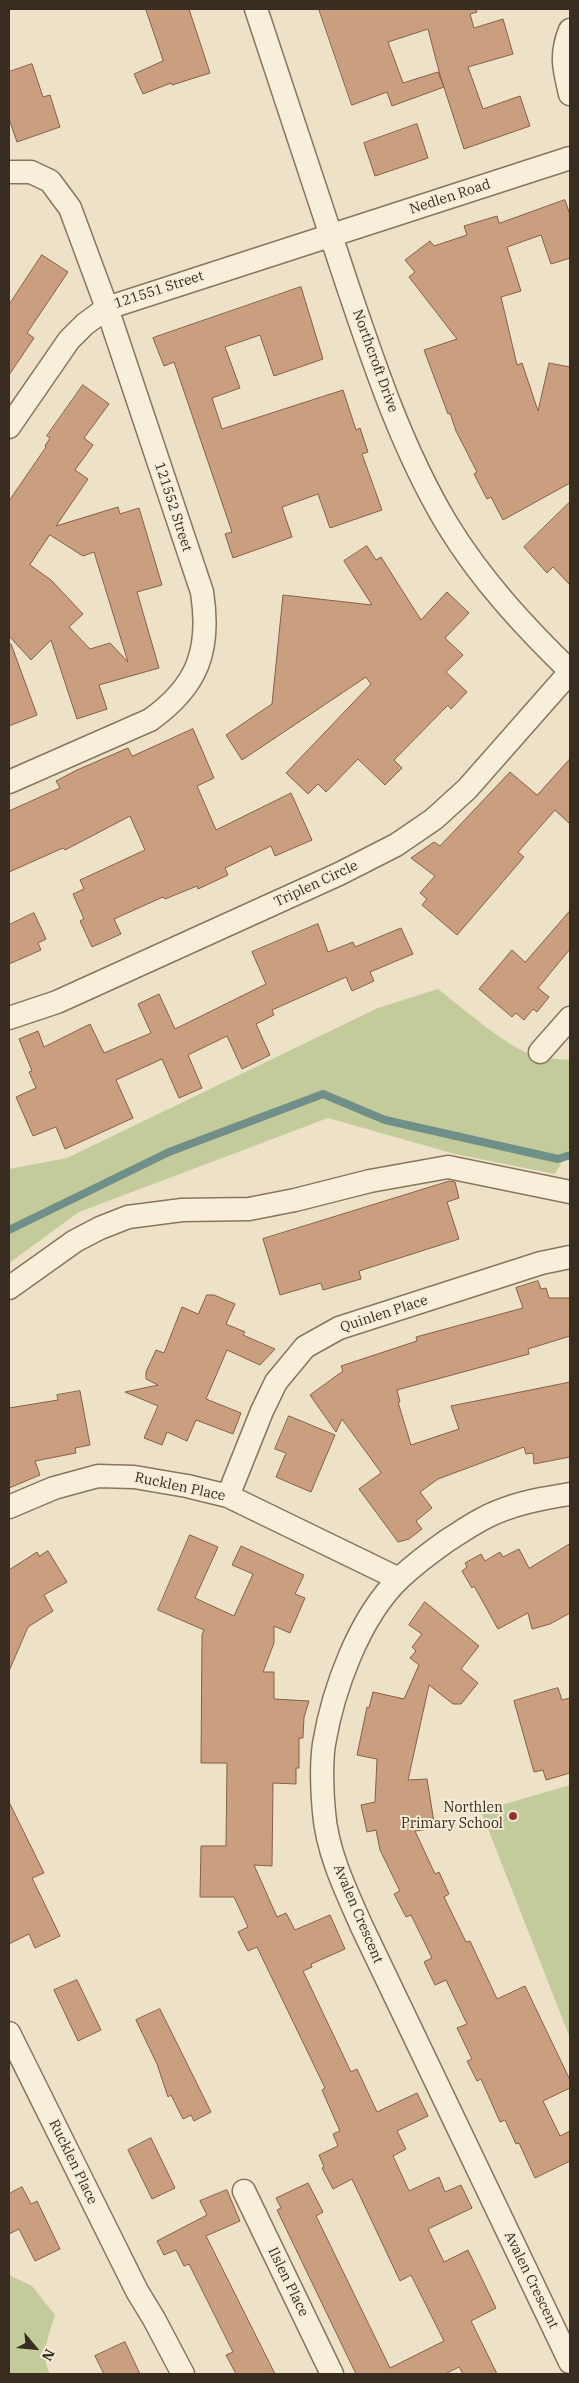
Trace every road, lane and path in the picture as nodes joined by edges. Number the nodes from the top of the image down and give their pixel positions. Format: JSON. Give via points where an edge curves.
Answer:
{"nodes":[{"id":1,"x":256,"y":9,"type":"edge"},
{"id":2,"x":570,"y":30,"type":"edge"},
{"id":3,"x":570,"y":94,"type":"edge"},
{"id":4,"x":570,"y":158,"type":"edge"},
{"id":5,"x":9,"y":172,"type":"edge"},
{"id":6,"x":330,"y":234,"type":"junction"},
{"id":7,"x":107,"y":308,"type":"junction"},
{"id":8,"x":9,"y":427,"type":"edge"},
{"id":9,"x":570,"y":671,"type":"edge"},
{"id":10,"x":9,"y":782,"type":"edge"},
{"id":11,"x":9,"y":1018,"type":"edge"},
{"id":12,"x":570,"y":1018,"type":"edge"},
{"id":13,"x":540,"y":1052,"type":"dead end"},
{"id":14,"x":570,"y":1192,"type":"edge"},
{"id":15,"x":570,"y":1257,"type":"edge"},
{"id":16,"x":9,"y":1288,"type":"edge"},
{"id":17,"x":570,"y":1494,"type":"edge"},
{"id":18,"x":228,"y":1496,"type":"junction"},
{"id":19,"x":9,"y":1507,"type":"edge"},
{"id":20,"x":399,"y":1578,"type":"junction"},
{"id":21,"x":9,"y":2033,"type":"edge"},
{"id":22,"x":244,"y":2191,"type":"dead end"},
{"id":23,"x":570,"y":2362,"type":"edge"},
{"id":24,"x":183,"y":2374,"type":"edge"},
{"id":25,"x":332,"y":2374,"type":"edge"}],
"edges":[{"from":1,"to":6,"type":"street","name":"Northcroft Drive"},
{"from":2,"to":3,"type":"street","via":[[563,50],[563,68]]},
{"from":4,"to":6,"type":"street","name":"Nedlen Road"},
{"from":5,"to":7,"type":"street","name":"121552 Street","via":[[31,172],[50,181],[62,194]]},
{"from":6,"to":7,"type":"street","name":"121551 Street"},
{"from":6,"to":9,"type":"street","name":"Northcroft Drive","via":[[396,420],[447,523],[485,580],[525,627]]},
{"from":7,"to":8,"type":"street","name":"121551 Street","via":[[69,340]]},
{"from":7,"to":10,"type":"street","name":"121552 Street","via":[[202,592],[206,621],[202,653],[190,681],[168,707],[150,720]]},
{"from":9,"to":11,"type":"street","name":"Triplen Circle","via":[[467,789],[434,819],[396,844],[339,874],[57,1002]]},
{"from":12,"to":13,"type":"street"},
{"from":14,"to":16,"type":"street","via":[[448,1167],[249,1209],[182,1210],[128,1217],[75,1241]]},
{"from":15,"to":18,"type":"street","name":"Quinlen Place","via":[[541,1263],[339,1328],[305,1347],[276,1382]]},
{"from":17,"to":20,"type":"street","name":"Avalen Crescent","via":[[532,1500],[488,1516],[429,1553]]},
{"from":18,"to":19,"type":"street","name":"Rucklen Place","via":[[134,1477],[98,1476],[54,1488]]},
{"from":18,"to":20,"type":"street","name":"Rucklen Place"},
{"from":20,"to":23,"type":"street","name":"Avalen Crescent","via":[[363,1629],[337,1687],[324,1746],[324,1813],[340,1876],[362,1927]]},
{"from":21,"to":24,"type":"street","name":"Rucklen Place","via":[[137,2291]]},
{"from":22,"to":25,"type":"street","name":"Ilslen Place"}]}
